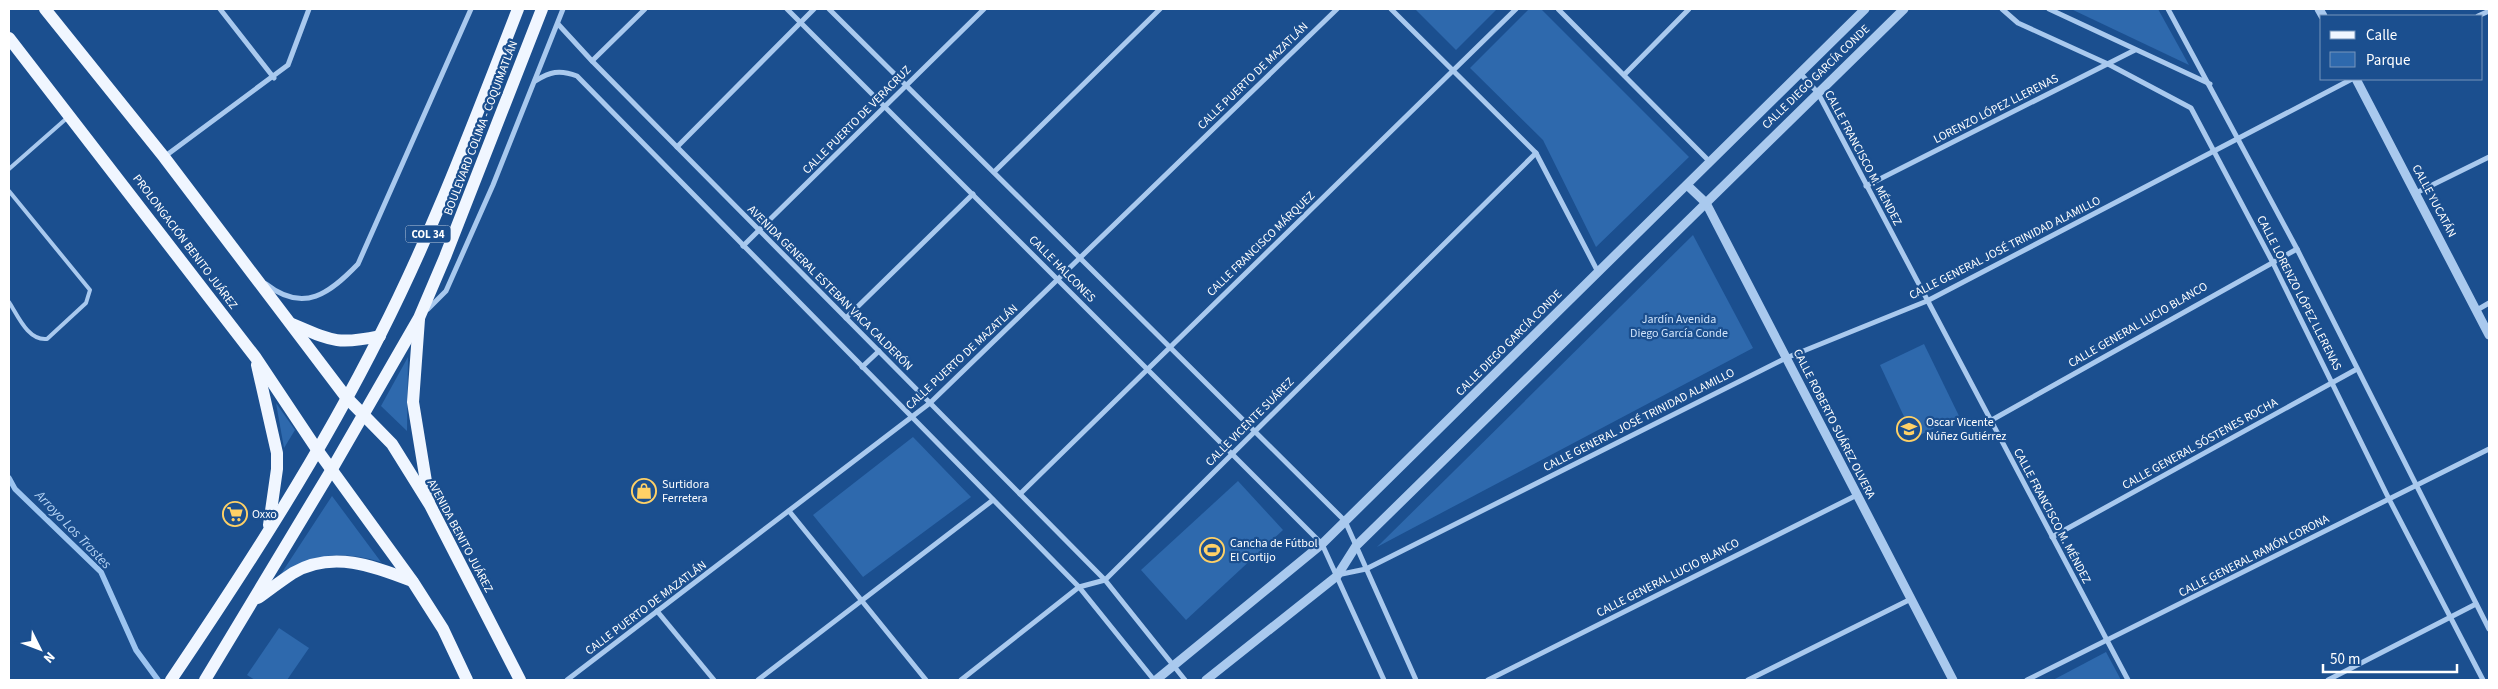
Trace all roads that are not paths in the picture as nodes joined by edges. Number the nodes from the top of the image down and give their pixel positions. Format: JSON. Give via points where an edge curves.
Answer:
{"nodes":[{"id":1,"x":46,"y":9,"type":"edge"},
{"id":2,"x":220,"y":9,"type":"edge"},
{"id":3,"x":310,"y":9,"type":"edge"},
{"id":4,"x":471,"y":9,"type":"edge"},
{"id":5,"x":518,"y":9,"type":"edge"},
{"id":6,"x":542,"y":9,"type":"edge"},
{"id":7,"x":563,"y":9,"type":"edge"},
{"id":8,"x":645,"y":9,"type":"edge"},
{"id":9,"x":787,"y":9,"type":"edge"},
{"id":10,"x":814,"y":9,"type":"edge"},
{"id":11,"x":829,"y":9,"type":"edge"},
{"id":12,"x":984,"y":9,"type":"edge"},
{"id":13,"x":1160,"y":9,"type":"edge"},
{"id":14,"x":1336,"y":9,"type":"edge"},
{"id":15,"x":1391,"y":9,"type":"edge"},
{"id":16,"x":1516,"y":9,"type":"edge"},
{"id":17,"x":1558,"y":9,"type":"edge"},
{"id":18,"x":1689,"y":9,"type":"edge"},
{"id":19,"x":1865,"y":9,"type":"edge"},
{"id":20,"x":1904,"y":9,"type":"edge"},
{"id":21,"x":2002,"y":9,"type":"edge"},
{"id":22,"x":2049,"y":9,"type":"edge"},
{"id":23,"x":2168,"y":9,"type":"edge"},
{"id":24,"x":800,"y":22,"type":"junction"},
{"id":25,"x":558,"y":24,"type":"junction"},
{"id":26,"x":9,"y":38,"type":"edge"},
{"id":27,"x":2135,"y":50,"type":"junction"},
{"id":28,"x":592,"y":61,"type":"junction"},
{"id":29,"x":2108,"y":64,"type":"junction"},
{"id":30,"x":1454,"y":71,"type":"junction"},
{"id":31,"x":1800,"y":73,"type":"junction"},
{"id":32,"x":1624,"y":75,"type":"junction"},
{"id":33,"x":274,"y":78,"type":"junction"},
{"id":34,"x":2352,"y":80,"type":"edge"},
{"id":35,"x":2355,"y":80,"type":"edge"},
{"id":36,"x":535,"y":81,"type":"junction"},
{"id":37,"x":2211,"y":84,"type":"junction"},
{"id":38,"x":906,"y":85,"type":"junction"},
{"id":39,"x":1818,"y":93,"type":"junction"},
{"id":40,"x":885,"y":107,"type":"junction"},
{"id":41,"x":70,"y":116,"type":"junction"},
{"id":42,"x":2239,"y":137,"type":"junction"},
{"id":43,"x":677,"y":147,"type":"junction"},
{"id":44,"x":2215,"y":151,"type":"junction"},
{"id":45,"x":1536,"y":153,"type":"junction"},
{"id":46,"x":164,"y":157,"type":"junction"},
{"id":47,"x":2489,"y":157,"type":"edge"},
{"id":48,"x":1710,"y":162,"type":"junction"},
{"id":49,"x":9,"y":169,"type":"edge"},
{"id":50,"x":994,"y":172,"type":"junction"},
{"id":51,"x":1687,"y":185,"type":"junction"},
{"id":52,"x":1866,"y":186,"type":"junction"},
{"id":53,"x":9,"y":191,"type":"edge"},
{"id":54,"x":2416,"y":193,"type":"junction"},
{"id":55,"x":972,"y":194,"type":"junction"},
{"id":56,"x":1706,"y":203,"type":"junction"},
{"id":57,"x":759,"y":230,"type":"junction"},
{"id":58,"x":743,"y":246,"type":"junction"},
{"id":59,"x":2297,"y":249,"type":"junction"},
{"id":60,"x":1080,"y":258,"type":"junction"},
{"id":61,"x":2272,"y":261,"type":"junction"},
{"id":62,"x":251,"y":271,"type":"junction"},
{"id":63,"x":1598,"y":272,"type":"junction"},
{"id":64,"x":1058,"y":280,"type":"junction"},
{"id":65,"x":1927,"y":301,"type":"junction"},
{"id":66,"x":9,"y":302,"type":"edge"},
{"id":67,"x":2489,"y":303,"type":"edge"},
{"id":68,"x":2477,"y":310,"type":"junction"},
{"id":69,"x":419,"y":318,"type":"junction"},
{"id":70,"x":846,"y":318,"type":"junction"},
{"id":71,"x":292,"y":324,"type":"junction"},
{"id":72,"x":2489,"y":335,"type":"edge"},
{"id":73,"x":380,"y":336,"type":"junction"},
{"id":74,"x":1170,"y":347,"type":"junction"},
{"id":75,"x":879,"y":351,"type":"junction"},
{"id":76,"x":256,"y":358,"type":"junction"},
{"id":77,"x":1786,"y":358,"type":"junction"},
{"id":78,"x":862,"y":367,"type":"junction"},
{"id":79,"x":1148,"y":369,"type":"junction"},
{"id":80,"x":2357,"y":369,"type":"junction"},
{"id":81,"x":2333,"y":383,"type":"junction"},
{"id":82,"x":346,"y":398,"type":"junction"},
{"id":83,"x":930,"y":403,"type":"junction"},
{"id":84,"x":363,"y":414,"type":"junction"},
{"id":85,"x":912,"y":418,"type":"junction"},
{"id":86,"x":1990,"y":421,"type":"junction"},
{"id":87,"x":1255,"y":432,"type":"junction"},
{"id":88,"x":2489,"y":449,"type":"edge"},
{"id":89,"x":318,"y":451,"type":"junction"},
{"id":90,"x":1232,"y":454,"type":"junction"},
{"id":91,"x":332,"y":469,"type":"junction"},
{"id":92,"x":2415,"y":486,"type":"junction"},
{"id":93,"x":1020,"y":494,"type":"junction"},
{"id":94,"x":1857,"y":495,"type":"junction"},
{"id":95,"x":2389,"y":499,"type":"junction"},
{"id":96,"x":993,"y":500,"type":"junction"},
{"id":97,"x":430,"y":505,"type":"junction"},
{"id":98,"x":789,"y":511,"type":"junction"},
{"id":99,"x":1345,"y":522,"type":"junction"},
{"id":100,"x":268,"y":529,"type":"junction"},
{"id":101,"x":2052,"y":537,"type":"junction"},
{"id":102,"x":1322,"y":544,"type":"junction"},
{"id":103,"x":1356,"y":546,"type":"junction"},
{"id":104,"x":1366,"y":569,"type":"junction"},
{"id":105,"x":1336,"y":576,"type":"junction"},
{"id":106,"x":1106,"y":580,"type":"junction"},
{"id":107,"x":413,"y":582,"type":"junction"},
{"id":108,"x":1078,"y":587,"type":"junction"},
{"id":109,"x":1911,"y":600,"type":"junction"},
{"id":110,"x":254,"y":601,"type":"junction"},
{"id":111,"x":862,"y":601,"type":"junction"},
{"id":112,"x":2476,"y":604,"type":"junction"},
{"id":113,"x":658,"y":611,"type":"junction"},
{"id":114,"x":2450,"y":617,"type":"junction"},
{"id":115,"x":2489,"y":629,"type":"edge"},
{"id":116,"x":2106,"y":640,"type":"junction"},
{"id":117,"x":1174,"y":666,"type":"junction"},
{"id":118,"x":171,"y":680,"type":"edge"},
{"id":119,"x":205,"y":680,"type":"edge"},
{"id":120,"x":466,"y":680,"type":"edge"},
{"id":121,"x":520,"y":680,"type":"edge"},
{"id":122,"x":567,"y":680,"type":"edge"},
{"id":123,"x":714,"y":680,"type":"edge"},
{"id":124,"x":758,"y":680,"type":"edge"},
{"id":125,"x":926,"y":680,"type":"edge"},
{"id":126,"x":961,"y":680,"type":"edge"},
{"id":127,"x":1155,"y":680,"type":"edge"},
{"id":128,"x":1185,"y":680,"type":"edge"},
{"id":129,"x":1206,"y":680,"type":"edge"},
{"id":130,"x":1384,"y":680,"type":"edge"},
{"id":131,"x":1416,"y":680,"type":"edge"},
{"id":132,"x":1488,"y":680,"type":"edge"},
{"id":133,"x":1748,"y":680,"type":"edge"},
{"id":134,"x":1953,"y":680,"type":"edge"},
{"id":135,"x":2027,"y":680,"type":"edge"},
{"id":136,"x":2128,"y":680,"type":"edge"},
{"id":137,"x":2328,"y":680,"type":"edge"},
{"id":138,"x":2483,"y":680,"type":"edge"}],
"edges":[{"from":1,"to":46,"type":"main road"},
{"from":2,"to":33,"type":"street"},
{"from":3,"to":33,"type":"street","via":[[288,65]]},
{"from":4,"to":62,"type":"street","via":[[358,264],[337,286],[323,295],[306,299],[289,297],[273,289]]},
{"from":5,"to":73,"type":"main road","name":"BOULEVARD COLIMA - COQUIMATLÁN","number":"COL 34","via":[[439,212]]},
{"from":6,"to":69,"type":"main road","name":"BOULEVARD COLIMA - COQUIMATLÁN","number":"COL 34"},
{"from":7,"to":25,"type":"street"},
{"from":8,"to":28,"type":"street"},
{"from":9,"to":24,"type":"street","name":"CALLE HALCONES"},
{"from":10,"to":24,"type":"street"},
{"from":11,"to":38,"type":"street","name":"CALLE HALCONES"},
{"from":12,"to":38,"type":"street","name":"CALLE PUERTO DE VERACRUZ"},
{"from":13,"to":50,"type":"street"},
{"from":14,"to":60,"type":"street","name":"CALLE PUERTO DE MAZATLÁN"},
{"from":15,"to":30,"type":"street"},
{"from":16,"to":30,"type":"street","name":"CALLE FRANCISCO MÁRQUEZ"},
{"from":17,"to":32,"type":"street"},
{"from":18,"to":32,"type":"street"},
{"from":19,"to":31,"type":"street","name":"CALLE DIEGO GARCÍA CONDE"},
{"from":20,"to":39,"type":"street","name":"CALLE DIEGO GARCÍA CONDE"},
{"from":21,"to":29,"type":"street","name":"CALLE LORENZO LÓPEZ LLERENAS","via":[[2018,23]]},
{"from":22,"to":27,"type":"street"},
{"from":23,"to":37,"type":"street","name":"CALLE LORENZO LÓPEZ LLERENAS"},
{"from":24,"to":40,"type":"street","name":"CALLE HALCONES"},
{"from":24,"to":43,"type":"street"},
{"from":25,"to":28,"type":"street","name":"AVENIDA GENERAL ESTEBAN VACA CALDERÓN"},
{"from":25,"to":36,"type":"street"},
{"from":26,"to":41,"type":"main road","name":"PROLONGACIÓN BENITO JUÁREZ"},
{"from":27,"to":29,"type":"street","name":"LORENZO LÓPEZ LLERENAS"},
{"from":27,"to":37,"type":"street"},
{"from":28,"to":43,"type":"street","name":"AVENIDA GENERAL ESTEBAN VACA CALDERÓN"},
{"from":29,"to":44,"type":"street","name":"CALLE LORENZO LÓPEZ LLERENAS","via":[[2191,108]]},
{"from":29,"to":52,"type":"street","name":"LORENZO LÓPEZ LLERENAS"},
{"from":30,"to":45,"type":"street"},
{"from":30,"to":74,"type":"street","name":"CALLE FRANCISCO MÁRQUEZ"},
{"from":31,"to":39,"type":"street","name":"CALLE FRANCISCO M. MÉNDEZ"},
{"from":31,"to":48,"type":"street","name":"CALLE DIEGO GARCÍA CONDE"},
{"from":32,"to":48,"type":"street"},
{"from":33,"to":46,"type":"street"},
{"from":34,"to":42,"type":"street","name":"CALLE GENERAL JOSÉ TRINIDAD ALAMILLO"},
{"from":35,"to":54,"type":"street","name":"CALLE YUCATÁN"},
{"from":36,"to":58,"type":"street","via":[[549,72],[563,71],[576,76]]},
{"from":36,"to":69,"type":"street","via":[[446,291]]},
{"from":37,"to":42,"type":"street","name":"CALLE LORENZO LÓPEZ LLERENAS"},
{"from":38,"to":40,"type":"street","name":"CALLE PUERTO DE VERACRUZ"},
{"from":38,"to":50,"type":"street","name":"CALLE HALCONES"},
{"from":39,"to":52,"type":"street","name":"CALLE FRANCISCO M. MÉNDEZ"},
{"from":39,"to":56,"type":"street","name":"CALLE DIEGO GARCÍA CONDE"},
{"from":40,"to":55,"type":"street","name":"CALLE HALCONES"},
{"from":40,"to":57,"type":"street","name":"CALLE PUERTO DE VERACRUZ"},
{"from":41,"to":49,"type":"lane"},
{"from":41,"to":76,"type":"main road","name":"PROLONGACIÓN BENITO JUÁREZ"},
{"from":42,"to":44,"type":"street","name":"CALLE GENERAL JOSÉ TRINIDAD ALAMILLO"},
{"from":42,"to":59,"type":"street","name":"CALLE LORENZO LÓPEZ LLERENAS"},
{"from":43,"to":57,"type":"street","name":"AVENIDA GENERAL ESTEBAN VACA CALDERÓN"},
{"from":44,"to":61,"type":"street","name":"CALLE LORENZO LÓPEZ LLERENAS"},
{"from":44,"to":65,"type":"street","name":"CALLE GENERAL JOSÉ TRINIDAD ALAMILLO"},
{"from":45,"to":63,"type":"street"},
{"from":45,"to":87,"type":"street","name":"CALLE VICENTE SUÁREZ"},
{"from":46,"to":62,"type":"main road"},
{"from":47,"to":54,"type":"street"},
{"from":48,"to":51,"type":"street","name":"CALLE DIEGO GARCÍA CONDE"},
{"from":50,"to":60,"type":"street","name":"CALLE HALCONES"},
{"from":51,"to":56,"type":"street","name":"CALLE ROBERTO SUÁREZ OLVERA"},
{"from":51,"to":63,"type":"street","name":"CALLE DIEGO GARCÍA CONDE"},
{"from":52,"to":65,"type":"street","name":"CALLE FRANCISCO M. MÉNDEZ"},
{"from":53,"to":66,"type":"lane","via":[[90,290],[90,296],[47,339],[40,340],[33,337]]},
{"from":54,"to":68,"type":"street","name":"CALLE YUCATÁN"},
{"from":55,"to":64,"type":"street","name":"CALLE HALCONES"},
{"from":55,"to":70,"type":"street"},
{"from":56,"to":77,"type":"street","name":"CALLE ROBERTO SUÁREZ OLVERA"},
{"from":56,"to":103,"type":"street","name":"CALLE DIEGO GARCÍA CONDE"},
{"from":57,"to":58,"type":"street","name":"CALLE PUERTO DE VERACRUZ"},
{"from":57,"to":70,"type":"street","name":"AVENIDA GENERAL ESTEBAN VACA CALDERÓN"},
{"from":58,"to":78,"type":"street"},
{"from":59,"to":61,"type":"street","name":"CALLE GENERAL LUCIO BLANCO"},
{"from":59,"to":80,"type":"street","name":"CALLE LORENZO LÓPEZ LLERENAS"},
{"from":60,"to":64,"type":"street","name":"CALLE PUERTO DE MAZATLÁN"},
{"from":60,"to":74,"type":"street","name":"CALLE HALCONES"},
{"from":61,"to":81,"type":"street","name":"CALLE LORENZO LÓPEZ LLERENAS"},
{"from":61,"to":86,"type":"street","name":"CALLE GENERAL LUCIO BLANCO"},
{"from":62,"to":71,"type":"main road"},
{"from":63,"to":99,"type":"street","name":"CALLE DIEGO GARCÍA CONDE"},
{"from":64,"to":79,"type":"street","name":"CALLE HALCONES"},
{"from":64,"to":83,"type":"street","name":"CALLE PUERTO DE MAZATLÁN"},
{"from":65,"to":77,"type":"street","name":"CALLE GENERAL JOSÉ TRINIDAD ALAMILLO"},
{"from":65,"to":86,"type":"street","name":"CALLE FRANCISCO M. MÉNDEZ"},
{"from":67,"to":68,"type":"street"},
{"from":68,"to":72,"type":"street","name":"CALLE YUCATÁN"},
{"from":69,"to":84,"type":"main road","name":"BOULEVARD COLIMA - COQUIMATLÁN","number":"COL 34"},
{"from":69,"to":97,"type":"main road","via":[[413,402]]},
{"from":70,"to":75,"type":"street","name":"AVENIDA GENERAL ESTEBAN VACA CALDERÓN"},
{"from":71,"to":73,"type":"main road","via":[[332,341]]},
{"from":71,"to":82,"type":"main road"},
{"from":73,"to":82,"type":"main road","name":"BOULEVARD COLIMA - COQUIMATLÁN","number":"COL 34"},
{"from":74,"to":79,"type":"street","name":"CALLE FRANCISCO MÁRQUEZ"},
{"from":74,"to":87,"type":"street","name":"CALLE HALCONES"},
{"from":75,"to":78,"type":"street"},
{"from":75,"to":83,"type":"street","name":"AVENIDA GENERAL ESTEBAN VACA CALDERÓN"},
{"from":76,"to":89,"type":"main road","name":"PROLONGACIÓN BENITO JUÁREZ"},
{"from":76,"to":100,"type":"main road","via":[[277,453]]},
{"from":77,"to":94,"type":"street","name":"CALLE ROBERTO SUÁREZ OLVERA"},
{"from":77,"to":104,"type":"street","name":"CALLE GENERAL JOSÉ TRINIDAD ALAMILLO"},
{"from":78,"to":85,"type":"street"},
{"from":79,"to":90,"type":"street","name":"CALLE HALCONES"},
{"from":79,"to":93,"type":"street","name":"CALLE FRANCISCO MÁRQUEZ"},
{"from":80,"to":81,"type":"street","name":"CALLE GENERAL SÓSTENES ROCHA"},
{"from":80,"to":92,"type":"street","name":"CALLE LORENZO LÓPEZ LLERENAS"},
{"from":81,"to":95,"type":"street","name":"CALLE LORENZO LÓPEZ LLERENAS"},
{"from":81,"to":101,"type":"street","name":"CALLE GENERAL SÓSTENES ROCHA"},
{"from":82,"to":84,"type":"main road"},
{"from":82,"to":89,"type":"main road","name":"BOULEVARD COLIMA - COQUIMATLÁN","number":"COL 34"},
{"from":83,"to":85,"type":"street","name":"CALLE PUERTO DE MAZATLÁN"},
{"from":83,"to":93,"type":"street","name":"AVENIDA GENERAL ESTEBAN VACA CALDERÓN"},
{"from":84,"to":91,"type":"main road","name":"BOULEVARD COLIMA - COQUIMATLÁN","number":"COL 34"},
{"from":84,"to":97,"type":"main road","name":"AVENIDA BENITO JUÁREZ","via":[[392,444]]},
{"from":85,"to":96,"type":"street"},
{"from":85,"to":98,"type":"street","name":"CALLE PUERTO DE MAZATLÁN"},
{"from":86,"to":101,"type":"street","name":"CALLE FRANCISCO M. MÉNDEZ"},
{"from":87,"to":90,"type":"street","name":"CALLE VICENTE SUÁREZ"},
{"from":87,"to":99,"type":"street","name":"CALLE HALCONES"},
{"from":88,"to":92,"type":"street","name":"CALLE GENERAL RAMÓN CORONA"},
{"from":89,"to":91,"type":"main road","name":"PROLONGACIÓN BENITO JUÁREZ"},
{"from":89,"to":100,"type":"main road","name":"BOULEVARD COLIMA - COQUIMATLÁN"},
{"from":90,"to":102,"type":"street","name":"CALLE HALCONES"},
{"from":90,"to":106,"type":"street","name":"CALLE VICENTE SUÁREZ"},
{"from":91,"to":107,"type":"main road"},
{"from":91,"to":110,"type":"main road","name":"BOULEVARD COLIMA - COQUIMATLÁN"},
{"from":92,"to":95,"type":"street","name":"CALLE GENERAL RAMÓN CORONA"},
{"from":92,"to":112,"type":"street","name":"CALLE LORENZO LÓPEZ LLERENAS"},
{"from":93,"to":106,"type":"street","name":"AVENIDA GENERAL ESTEBAN VACA CALDERÓN"},
{"from":94,"to":109,"type":"street","name":"CALLE ROBERTO SUÁREZ OLVERA"},
{"from":94,"to":132,"type":"street","name":"CALLE GENERAL LUCIO BLANCO"},
{"from":95,"to":114,"type":"street","name":"CALLE LORENZO LÓPEZ LLERENAS"},
{"from":95,"to":116,"type":"street","name":"CALLE GENERAL RAMÓN CORONA"},
{"from":96,"to":108,"type":"street"},
{"from":96,"to":111,"type":"street"},
{"from":97,"to":121,"type":"main road","name":"AVENIDA BENITO JUÁREZ"},
{"from":98,"to":111,"type":"street"},
{"from":98,"to":113,"type":"street","name":"CALLE PUERTO DE MAZATLÁN"},
{"from":99,"to":102,"type":"street","name":"CALLE DIEGO GARCÍA CONDE"},
{"from":99,"to":103,"type":"street"},
{"from":100,"to":118,"type":"main road","name":"BOULEVARD COLIMA - COQUIMATLÁN"},
{"from":101,"to":116,"type":"street","name":"CALLE FRANCISCO M. MÉNDEZ"},
{"from":102,"to":105,"type":"street"},
{"from":102,"to":117,"type":"street","name":"CALLE DIEGO GARCÍA CONDE"},
{"from":103,"to":104,"type":"street"},
{"from":103,"to":105,"type":"street","name":"CALLE DIEGO GARCÍA CONDE"},
{"from":104,"to":105,"type":"street","name":"CALLE GENERAL JOSÉ TRINIDAD ALAMILLO"},
{"from":104,"to":131,"type":"street"},
{"from":105,"to":129,"type":"street","name":"CALLE DIEGO GARCÍA CONDE"},
{"from":105,"to":130,"type":"street"},
{"from":106,"to":108,"type":"street"},
{"from":106,"to":117,"type":"street","name":"AVENIDA GENERAL ESTEBAN VACA CALDERÓN"},
{"from":107,"to":110,"type":"main road","via":[[375,566],[347,561],[318,564],[294,572]]},
{"from":107,"to":120,"type":"main road","via":[[443,629]]},
{"from":108,"to":126,"type":"street"},
{"from":108,"to":127,"type":"street"},
{"from":109,"to":133,"type":"street"},
{"from":109,"to":134,"type":"street","name":"CALLE ROBERTO SUÁREZ OLVERA"},
{"from":110,"to":119,"type":"main road","name":"BOULEVARD COLIMA - COQUIMATLÁN"},
{"from":111,"to":124,"type":"street"},
{"from":111,"to":125,"type":"street"},
{"from":112,"to":114,"type":"street"},
{"from":112,"to":115,"type":"street","name":"CALLE LORENZO LÓPEZ LLERENAS"},
{"from":113,"to":122,"type":"street","name":"CALLE PUERTO DE MAZATLÁN"},
{"from":113,"to":123,"type":"street"},
{"from":114,"to":137,"type":"street"},
{"from":114,"to":138,"type":"street","name":"CALLE LORENZO LÓPEZ LLERENAS"},
{"from":116,"to":135,"type":"street","name":"CALLE GENERAL RAMÓN CORONA"},
{"from":116,"to":136,"type":"street","name":"CALLE FRANCISCO M. MÉNDEZ"},
{"from":117,"to":127,"type":"street","name":"CALLE DIEGO GARCÍA CONDE"},
{"from":117,"to":128,"type":"street","name":"AVENIDA GENERAL ESTEBAN VACA CALDERÓN"}]}
